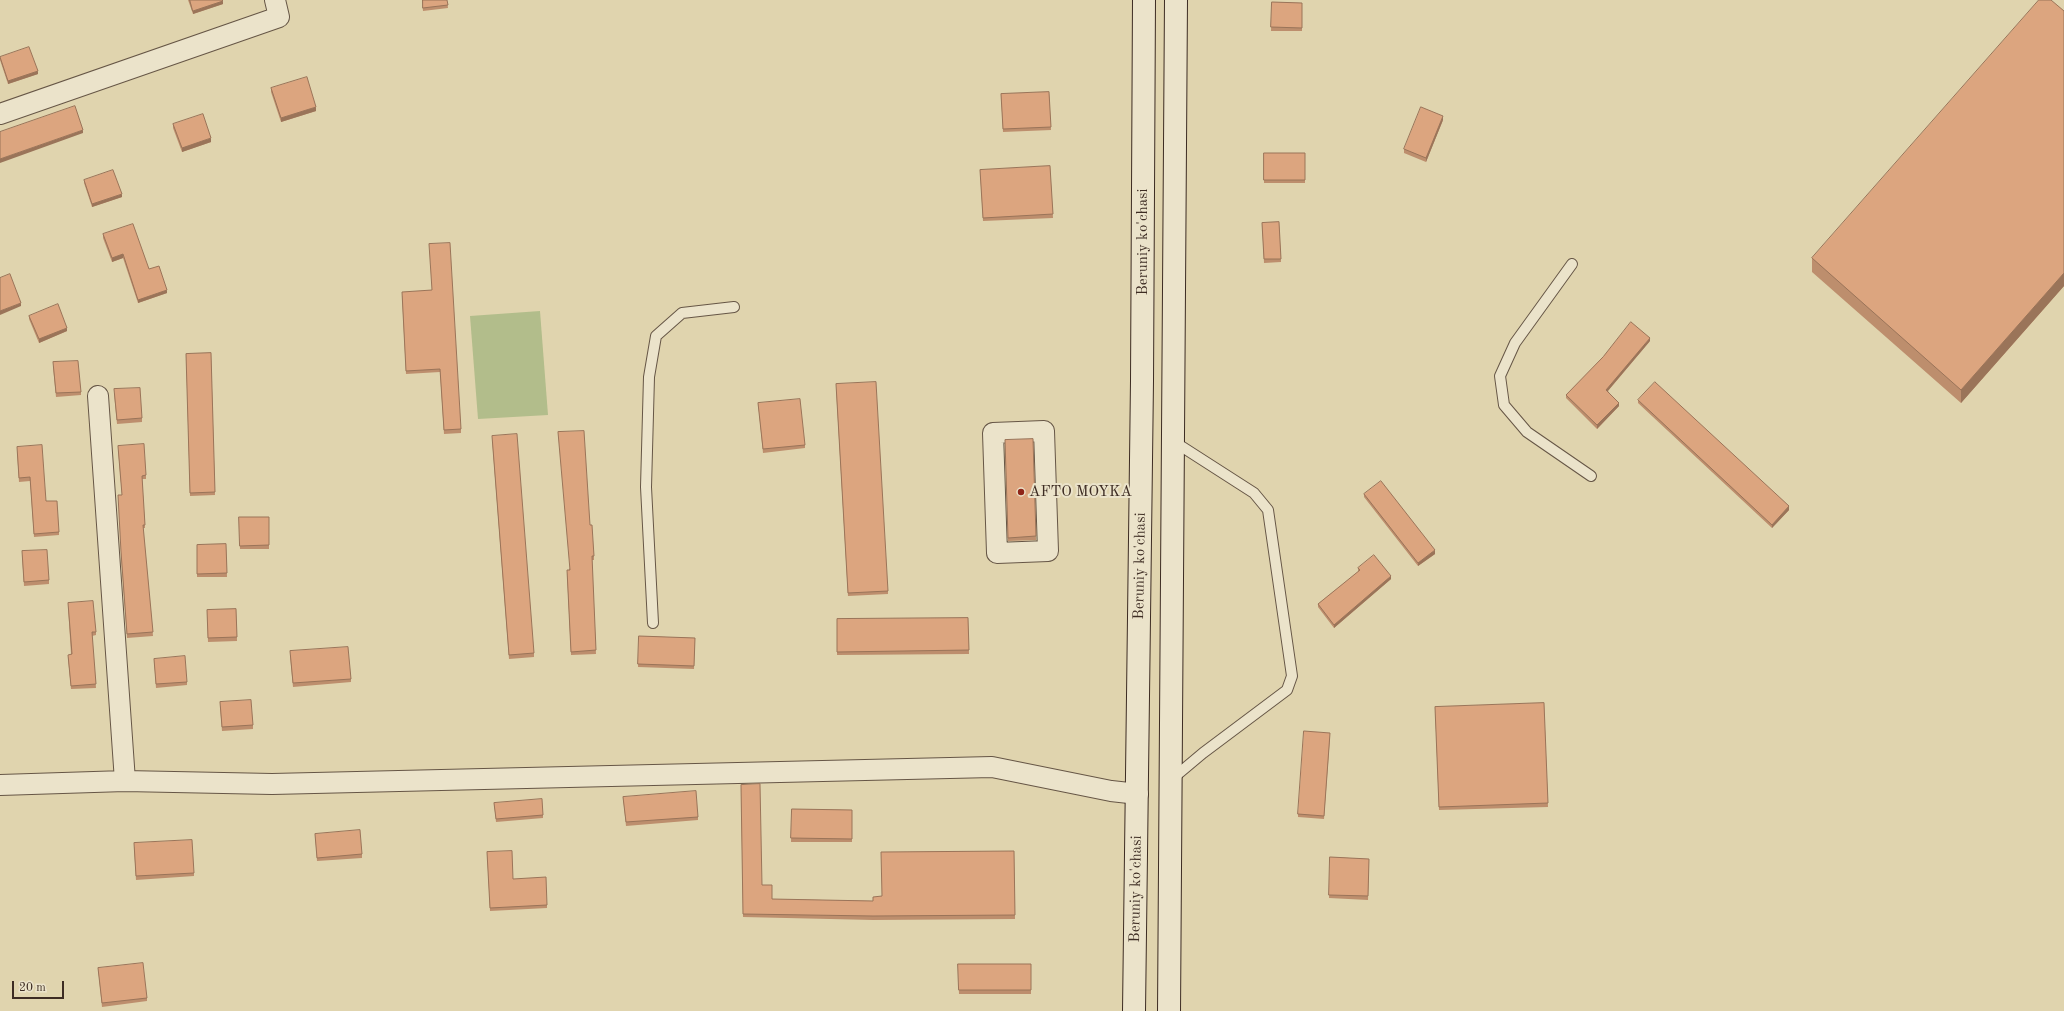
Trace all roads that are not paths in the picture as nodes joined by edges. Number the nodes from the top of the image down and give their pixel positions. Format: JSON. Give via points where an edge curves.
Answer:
{"nodes":[{"id":1,"x":275,"y":0,"type":"edge"},
{"id":2,"x":1144,"y":0,"type":"edge"},
{"id":3,"x":1176,"y":0,"type":"edge"},
{"id":4,"x":0,"y":114,"type":"edge"},
{"id":5,"x":1572,"y":264,"type":"dead end"},
{"id":6,"x":734,"y":307,"type":"dead end"},
{"id":7,"x":1174,"y":380,"type":"junction"},
{"id":8,"x":1142,"y":381,"type":"junction"},
{"id":9,"x":98,"y":396,"type":"dead end"},
{"id":10,"x":1173,"y":441,"type":"junction"},
{"id":11,"x":1592,"y":476,"type":"dead end"},
{"id":12,"x":997,"y":553,"type":"joint"},
{"id":13,"x":653,"y":623,"type":"dead end"},
{"id":14,"x":1171,"y":780,"type":"junction"},
{"id":15,"x":125,"y":781,"type":"junction"},
{"id":16,"x":0,"y":785,"type":"edge"},
{"id":17,"x":1138,"y":794,"type":"junction"},
{"id":18,"x":1134,"y":1011,"type":"edge"},
{"id":19,"x":1169,"y":1011,"type":"edge"}],
"edges":[{"from":1,"to":4,"type":"street","via":[[279,17]]},
{"from":2,"to":8,"type":"main road","name":"Beruniy ko'chasi"},
{"from":3,"to":7,"type":"main road","name":"Beruniy ko'chasi"},
{"from":5,"to":11,"type":"lane","via":[[1515,343],[1500,376],[1504,405],[1527,432]]},
{"from":6,"to":13,"type":"lane","via":[[682,313],[656,336],[649,377],[646,487]]},
{"from":7,"to":8,"type":"main road"},
{"from":7,"to":10,"type":"main road","name":"Beruniy ko'chasi"},
{"from":8,"to":17,"type":"main road","name":"Beruniy ko'chasi"},
{"from":9,"to":15,"type":"street"},
{"from":10,"to":14,"type":"main road","name":"Beruniy ko'chasi"},
{"from":10,"to":14,"type":"lane","via":[[1254,493],[1268,510],[1292,676],[1287,690]]},
{"from":12,"to":12,"type":"street","via":[[993,432],[1044,431],[1048,551]]},
{"from":14,"to":19,"type":"main road","name":"Beruniy ko'chasi"},
{"from":15,"to":16,"type":"street"},
{"from":15,"to":17,"type":"street","via":[[272,784],[992,767]]},
{"from":17,"to":18,"type":"main road","name":"Beruniy ko'chasi"}]}
